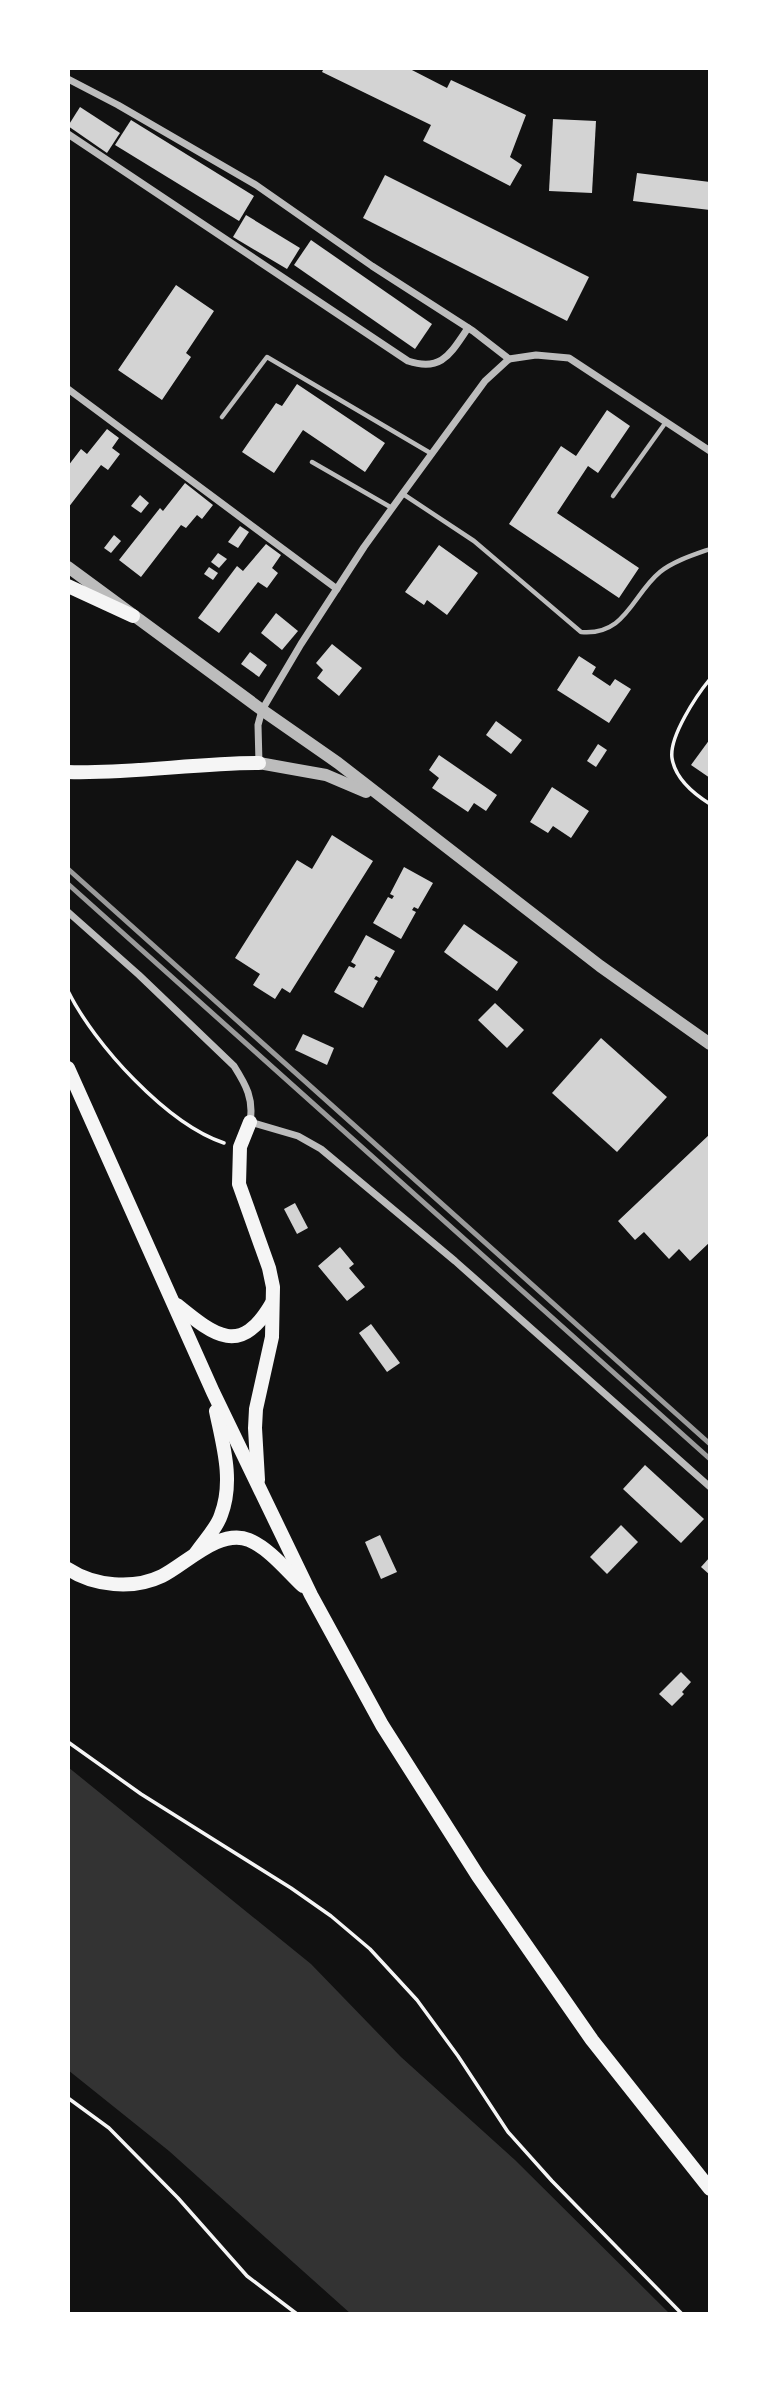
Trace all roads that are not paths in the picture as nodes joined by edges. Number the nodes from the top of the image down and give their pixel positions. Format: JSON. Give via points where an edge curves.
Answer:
{"nodes":[{"id":1,"x":68,"y":79,"type":"edge"},
{"id":2,"x":68,"y":134,"type":"edge"},
{"id":3,"x":468,"y":328,"type":"junction"},
{"id":4,"x":509,"y":359,"type":"junction"},
{"id":5,"x":68,"y":389,"type":"edge"},
{"id":6,"x":222,"y":417,"type":"dead end"},
{"id":7,"x":667,"y":421,"type":"junction"},
{"id":8,"x":710,"y":451,"type":"edge"},
{"id":9,"x":432,"y":454,"type":"junction"},
{"id":10,"x":312,"y":463,"type":"dead end"},
{"id":11,"x":403,"y":493,"type":"junction"},
{"id":12,"x":613,"y":496,"type":"dead end"},
{"id":13,"x":392,"y":508,"type":"junction"},
{"id":14,"x":710,"y":549,"type":"edge"},
{"id":15,"x":68,"y":567,"type":"edge"},
{"id":16,"x":68,"y":586,"type":"edge"},
{"id":17,"x":337,"y":589,"type":"junction"},
{"id":18,"x":133,"y":616,"type":"junction"},
{"id":19,"x":262,"y":710,"type":"junction"},
{"id":20,"x":259,"y":763,"type":"junction"},
{"id":21,"x":68,"y":772,"type":"edge"},
{"id":22,"x":394,"y":807,"type":"junction"},
{"id":23,"x":68,"y":912,"type":"edge"},
{"id":24,"x":710,"y":1044,"type":"edge"},
{"id":25,"x":68,"y":1068,"type":"edge"},
{"id":26,"x":250,"y":1122,"type":"junction"},
{"id":27,"x":272,"y":1301,"type":"junction"},
{"id":28,"x":174,"y":1303,"type":"junction"},
{"id":29,"x":213,"y":1392,"type":"junction"},
{"id":30,"x":710,"y":1487,"type":"edge"},
{"id":31,"x":259,"y":1489,"type":"junction"},
{"id":32,"x":196,"y":1553,"type":"junction"},
{"id":33,"x":68,"y":1569,"type":"edge"},
{"id":34,"x":311,"y":1595,"type":"junction"},
{"id":35,"x":710,"y":2189,"type":"edge"}],
"edges":[{"from":1,"to":3,"type":"street","via":[[256,185]]},
{"from":2,"to":3,"type":"street","via":[[408,362],[437,364]]},
{"from":3,"to":4,"type":"street"},
{"from":4,"to":7,"type":"street","via":[[536,355],[569,358]]},
{"from":4,"to":9,"type":"street","via":[[485,381]]},
{"from":5,"to":17,"type":"street"},
{"from":6,"to":9,"type":"lane","via":[[267,357]]},
{"from":7,"to":8,"type":"street"},
{"from":7,"to":12,"type":"lane"},
{"from":9,"to":11,"type":"street"},
{"from":10,"to":13,"type":"lane"},
{"from":11,"to":13,"type":"street"},
{"from":11,"to":14,"type":"lane","via":[[474,541],[581,632],[595,633],[619,622],[659,573]]},
{"from":13,"to":17,"type":"street"},
{"from":15,"to":18,"type":"street"},
{"from":16,"to":18,"type":"main road"},
{"from":17,"to":19,"type":"street"},
{"from":18,"to":19,"type":"street"},
{"from":19,"to":20,"type":"street"},
{"from":19,"to":22,"type":"street"},
{"from":20,"to":21,"type":"main road"},
{"from":20,"to":22,"type":"street","via":[[326,775]]},
{"from":22,"to":24,"type":"street","via":[[600,966]]},
{"from":23,"to":26,"type":"street","via":[[234,1066],[251,1100]]},
{"from":25,"to":28,"type":"main road"},
{"from":26,"to":27,"type":"main road","via":[[240,1147],[239,1184],[269,1268]]},
{"from":26,"to":30,"type":"street","via":[[298,1136],[321,1149]]},
{"from":27,"to":28,"type":"main road","via":[[251,1330],[228,1336],[214,1333]]},
{"from":27,"to":31,"type":"main road","via":[[272,1337],[256,1409]]},
{"from":28,"to":29,"type":"main road"},
{"from":29,"to":31,"type":"main road"},
{"from":29,"to":32,"type":"main road","via":[[228,1472],[221,1517]]},
{"from":31,"to":34,"type":"main road"},
{"from":32,"to":33,"type":"main road","via":[[160,1577],[119,1586],[81,1578]]},
{"from":32,"to":34,"type":"main road","via":[[223,1540],[247,1539]]},
{"from":34,"to":35,"type":"main road","via":[[382,1725],[478,1876],[592,2040]]}]}
